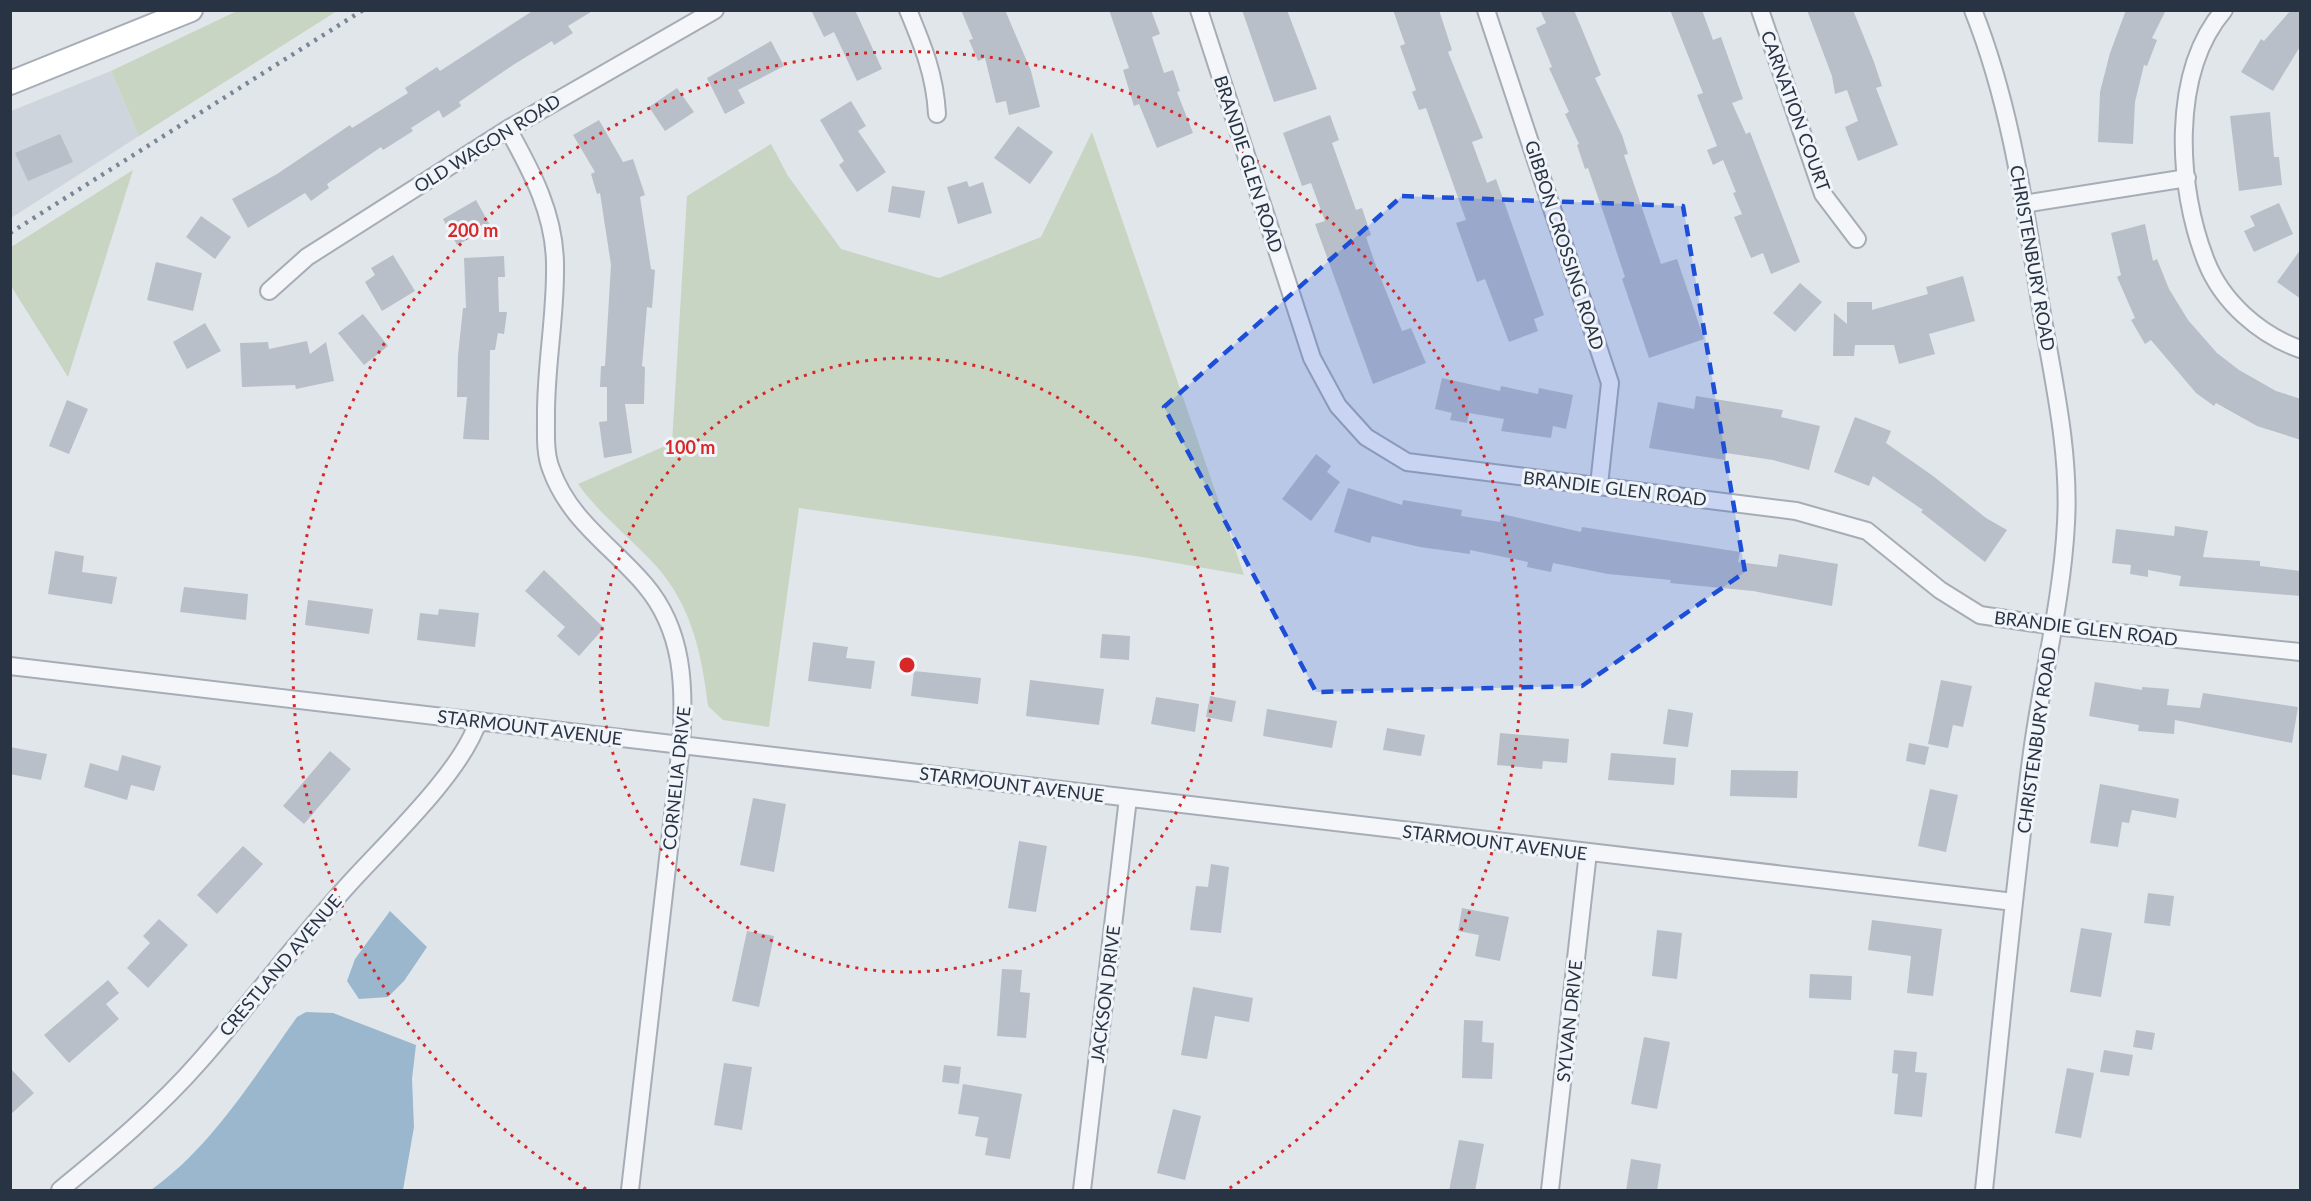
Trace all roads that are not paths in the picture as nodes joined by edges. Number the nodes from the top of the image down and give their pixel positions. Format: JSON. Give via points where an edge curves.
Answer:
{"nodes":[{"id":1,"x":191,"y":10,"type":"edge"},
{"id":2,"x":715,"y":10,"type":"edge"},
{"id":3,"x":908,"y":10,"type":"edge"},
{"id":4,"x":1199,"y":10,"type":"edge"},
{"id":5,"x":1486,"y":10,"type":"edge"},
{"id":6,"x":1760,"y":10,"type":"edge"},
{"id":7,"x":1973,"y":10,"type":"edge"},
{"id":8,"x":2224,"y":10,"type":"edge"},
{"id":9,"x":10,"y":83,"type":"edge"},
{"id":10,"x":937,"y":114,"type":"dead end"},
{"id":11,"x":508,"y":129,"type":"junction"},
{"id":12,"x":2187,"y":178,"type":"junction"},
{"id":13,"x":2024,"y":204,"type":"junction"},
{"id":14,"x":1857,"y":239,"type":"dead end"},
{"id":15,"x":270,"y":291,"type":"dead end"},
{"id":16,"x":2301,"y":349,"type":"edge"},
{"id":17,"x":1599,"y":485,"type":"junction"},
{"id":18,"x":2054,"y":626,"type":"junction"},
{"id":19,"x":2301,"y":652,"type":"edge"},
{"id":20,"x":10,"y":666,"type":"edge"},
{"id":21,"x":478,"y":721,"type":"junction"},
{"id":22,"x":681,"y":744,"type":"junction"},
{"id":23,"x":1128,"y":798,"type":"junction"},
{"id":24,"x":1588,"y":852,"type":"junction"},
{"id":25,"x":2014,"y":902,"type":"junction"},
{"id":26,"x":60,"y":1191,"type":"edge"},
{"id":27,"x":630,"y":1191,"type":"edge"},
{"id":28,"x":1082,"y":1191,"type":"edge"},
{"id":29,"x":1550,"y":1191,"type":"edge"},
{"id":30,"x":1984,"y":1191,"type":"edge"}],
"edges":[{"from":1,"to":9,"type":"main road"},
{"from":2,"to":11,"type":"street","name":"OLD WAGON ROAD"},
{"from":3,"to":10,"type":"street","via":[[929,58]]},
{"from":4,"to":17,"type":"street","name":"BRANDIE GLEN ROAD","via":[[1312,358],[1338,405],[1366,437],[1407,462]]},
{"from":5,"to":17,"type":"street","name":"GIBBON CROSSING ROAD","via":[[1610,383]]},
{"from":6,"to":14,"type":"street","name":"CARNATION COURT","via":[[1823,194]]},
{"from":7,"to":13,"type":"street","name":"CHRISTENBURY ROAD","via":[[2004,105]]},
{"from":8,"to":12,"type":"street","via":[[2214,22],[2193,67],[2185,100]]},
{"from":11,"to":15,"type":"street","name":"OLD WAGON ROAD","via":[[307,257]]},
{"from":11,"to":22,"type":"street","name":"CORNELIA DRIVE","via":[[540,192],[553,239],[555,292],[546,390],[550,468],[578,518],[645,585],[660,606],[681,663]]},
{"from":12,"to":13,"type":"street"},
{"from":12,"to":16,"type":"street","via":[[2206,262],[2227,296],[2259,329]]},
{"from":13,"to":18,"type":"street","name":"CHRISTENBURY ROAD","via":[[2060,419],[2066,480],[2066,522]]},
{"from":17,"to":18,"type":"street","name":"BRANDIE GLEN ROAD","via":[[1796,511],[1867,531],[1941,590],[1980,615]]},
{"from":18,"to":19,"type":"street","name":"BRANDIE GLEN ROAD"},
{"from":18,"to":25,"type":"street","name":"CHRISTENBURY ROAD","via":[[2031,758]]},
{"from":20,"to":21,"type":"street","name":"STARMOUNT AVENUE"},
{"from":21,"to":22,"type":"street","name":"STARMOUNT AVENUE"},
{"from":21,"to":26,"type":"street","name":"CRESTLAND AVENUE","via":[[458,758],[420,807],[306,933],[200,1061],[155,1108]]},
{"from":22,"to":23,"type":"street","name":"STARMOUNT AVENUE"},
{"from":22,"to":27,"type":"street","name":"CORNELIA DRIVE"},
{"from":23,"to":24,"type":"street","name":"STARMOUNT AVENUE"},
{"from":23,"to":28,"type":"street","name":"JACKSON DRIVE"},
{"from":24,"to":25,"type":"street","name":"STARMOUNT AVENUE"},
{"from":24,"to":29,"type":"street","name":"SYLVAN DRIVE"},
{"from":25,"to":30,"type":"street","name":"CHRISTENBURY ROAD"}]}
